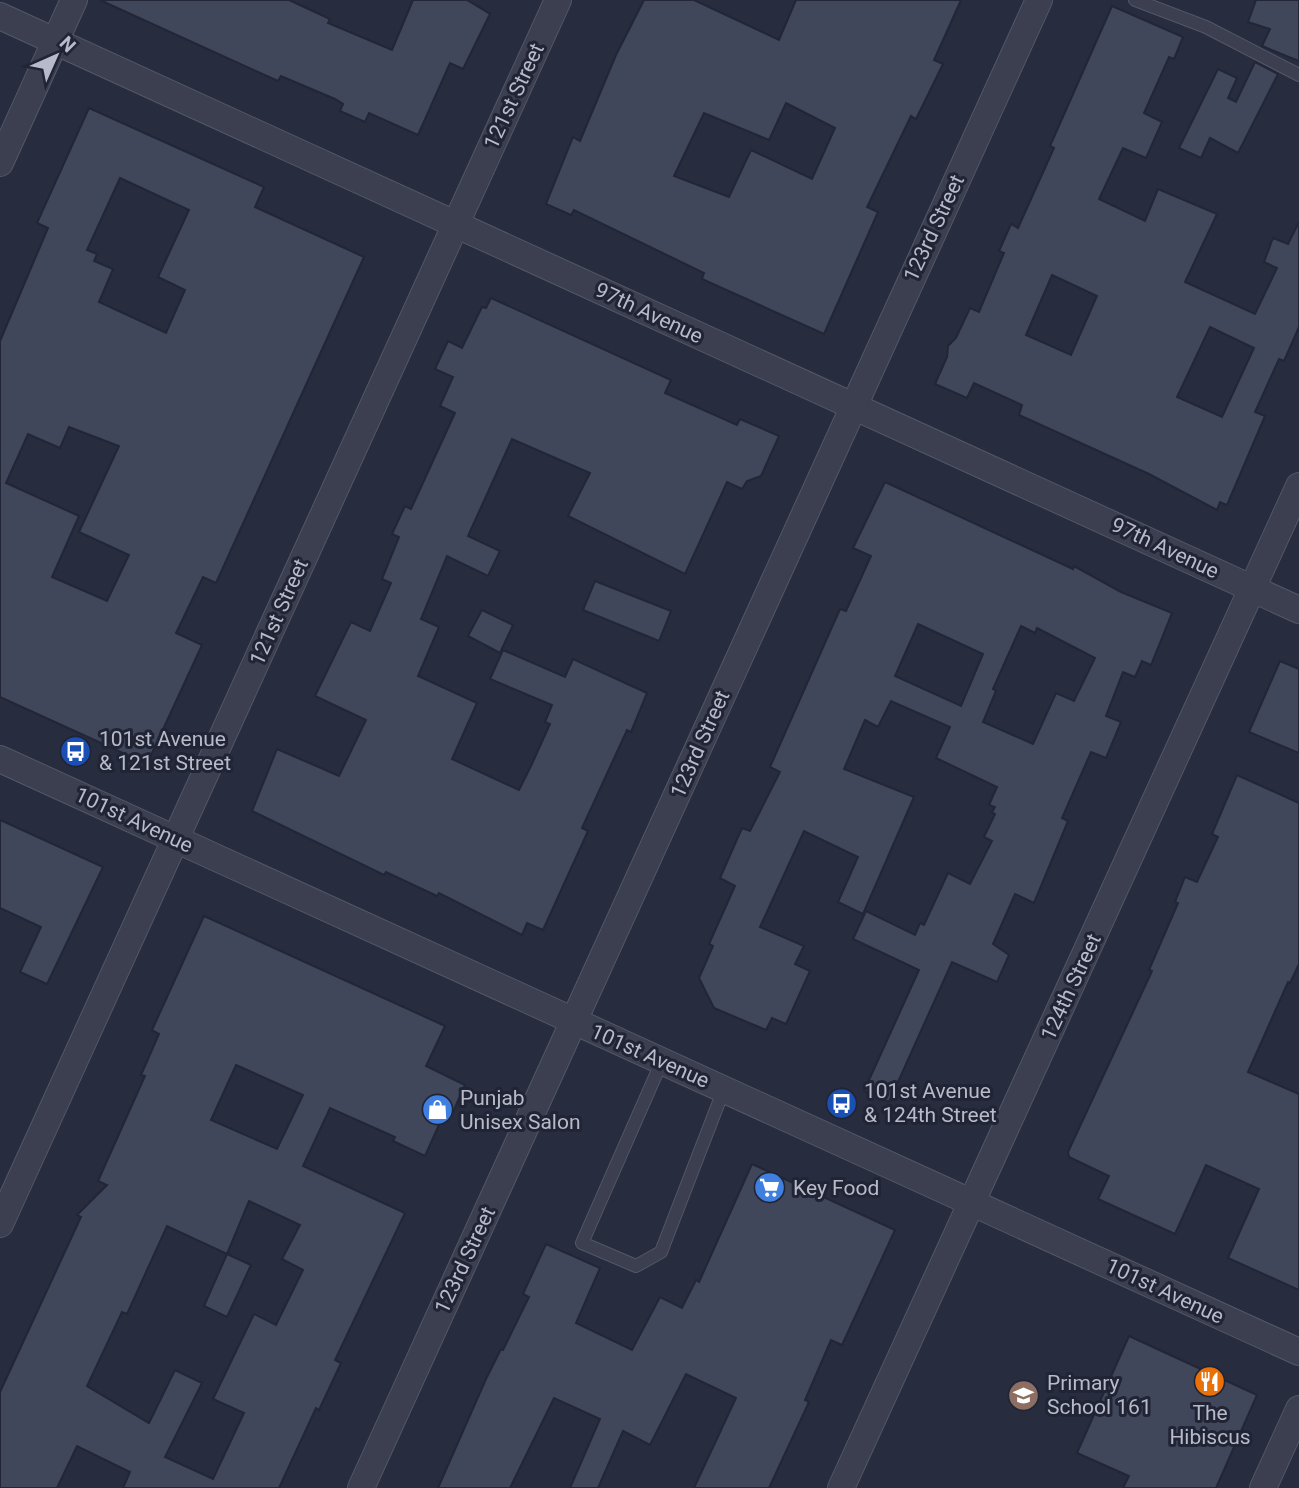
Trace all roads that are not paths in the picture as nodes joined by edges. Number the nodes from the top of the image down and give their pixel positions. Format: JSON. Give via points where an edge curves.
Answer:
{"nodes":[{"id":1,"x":74,"y":0,"type":"edge"},
{"id":2,"x":558,"y":0,"type":"edge"},
{"id":3,"x":1039,"y":0,"type":"edge"},
{"id":4,"x":1135,"y":0,"type":"edge"},
{"id":5,"x":0,"y":16,"type":"edge"},
{"id":6,"x":55,"y":41,"type":"junction"},
{"id":7,"x":1299,"y":75,"type":"edge"},
{"id":8,"x":0,"y":163,"type":"edge"},
{"id":9,"x":455,"y":224,"type":"junction"},
{"id":10,"x":853,"y":406,"type":"junction"},
{"id":11,"x":1299,"y":486,"type":"edge"},
{"id":12,"x":1253,"y":588,"type":"junction"},
{"id":13,"x":1299,"y":610,"type":"edge"},
{"id":14,"x":0,"y":759,"type":"edge"},
{"id":15,"x":176,"y":839,"type":"junction"},
{"id":16,"x":574,"y":1021,"type":"junction"},
{"id":17,"x":662,"y":1061,"type":"junction"},
{"id":18,"x":724,"y":1089,"type":"junction"},
{"id":19,"x":972,"y":1203,"type":"junction"},
{"id":20,"x":0,"y":1224,"type":"edge"},
{"id":21,"x":1299,"y":1352,"type":"edge"},
{"id":22,"x":1299,"y":1409,"type":"edge"},
{"id":23,"x":360,"y":1488,"type":"edge"},
{"id":24,"x":841,"y":1488,"type":"edge"},
{"id":25,"x":1263,"y":1488,"type":"edge"}],
"edges":[{"from":1,"to":6,"type":"street"},
{"from":2,"to":9,"type":"street","name":"121st Street"},
{"from":3,"to":10,"type":"street","name":"123rd Street"},
{"from":4,"to":7,"type":"lane","via":[[1206,27]]},
{"from":5,"to":6,"type":"street","name":"97th Avenue"},
{"from":6,"to":8,"type":"street"},
{"from":6,"to":9,"type":"street","name":"97th Avenue"},
{"from":9,"to":10,"type":"street","name":"97th Avenue"},
{"from":9,"to":15,"type":"street","name":"121st Street"},
{"from":10,"to":12,"type":"street","name":"97th Avenue"},
{"from":10,"to":16,"type":"street","name":"123rd Street"},
{"from":11,"to":12,"type":"street","name":"124th Street"},
{"from":12,"to":13,"type":"street","name":"97th Avenue"},
{"from":12,"to":19,"type":"street","name":"124th Street"},
{"from":14,"to":15,"type":"street","name":"101st Avenue"},
{"from":15,"to":16,"type":"street","name":"101st Avenue"},
{"from":15,"to":20,"type":"street","name":"121st Street"},
{"from":16,"to":17,"type":"street","name":"101st Avenue"},
{"from":16,"to":23,"type":"street","name":"123rd Street"},
{"from":17,"to":18,"type":"street","name":"101st Avenue"},
{"from":17,"to":18,"type":"lane","via":[[582,1242],[636,1266],[662,1252]]},
{"from":18,"to":19,"type":"street","name":"101st Avenue"},
{"from":19,"to":21,"type":"street","name":"101st Avenue"},
{"from":19,"to":24,"type":"street","name":"124th Street"},
{"from":22,"to":25,"type":"street"}]}
